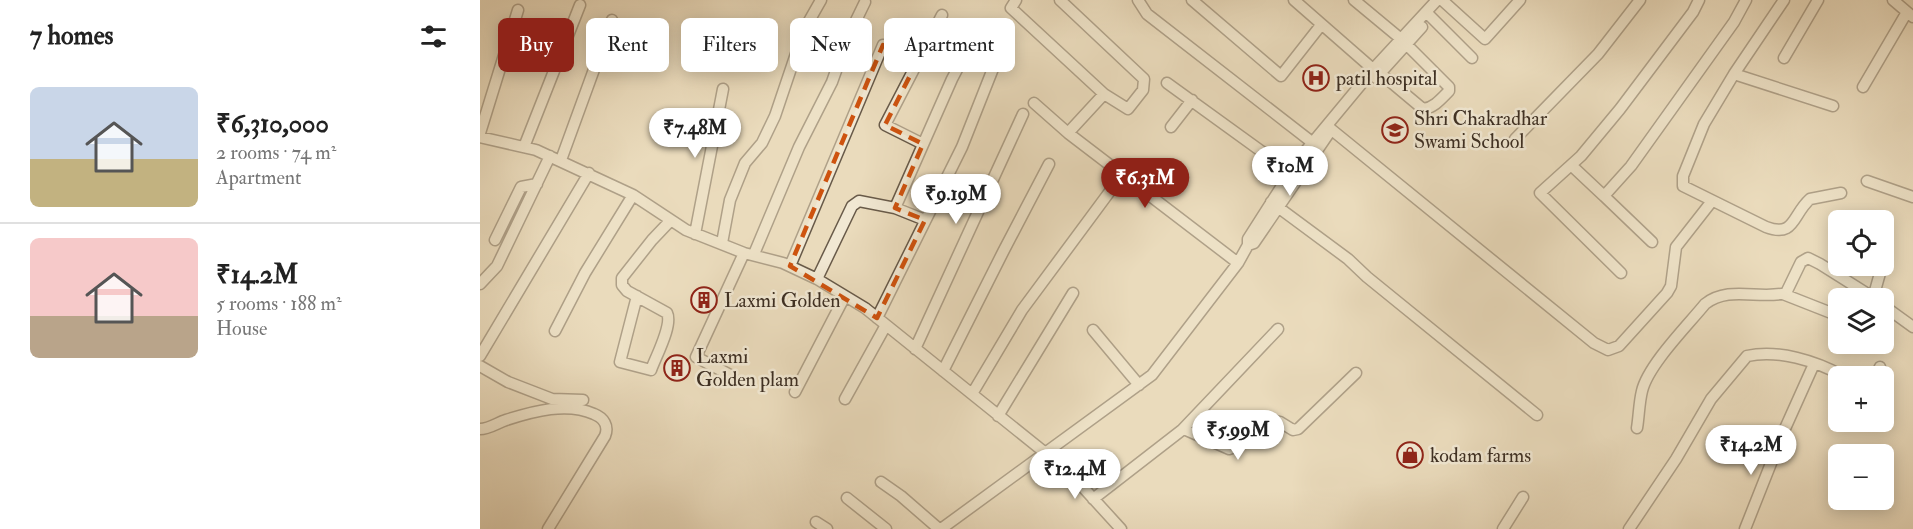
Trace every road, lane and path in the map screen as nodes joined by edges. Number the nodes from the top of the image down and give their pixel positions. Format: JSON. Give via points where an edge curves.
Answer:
{"nodes":[{"id":1,"x":821,"y":0,"type":"edge"},
{"id":2,"x":1016,"y":0,"type":"edge"},
{"id":3,"x":1060,"y":0,"type":"edge"},
{"id":4,"x":1138,"y":0,"type":"edge"},
{"id":5,"x":1192,"y":0,"type":"edge"},
{"id":6,"x":1294,"y":0,"type":"edge"},
{"id":7,"x":1354,"y":0,"type":"edge"},
{"id":8,"x":1520,"y":0,"type":"edge"},
{"id":9,"x":1640,"y":0,"type":"edge"},
{"id":10,"x":1699,"y":0,"type":"edge"},
{"id":11,"x":1746,"y":0,"type":"edge"},
{"id":12,"x":1784,"y":0,"type":"edge"},
{"id":13,"x":1818,"y":0,"type":"edge"},
{"id":14,"x":1893,"y":0,"type":"edge"},
{"id":15,"x":1442,"y":1,"type":"edge"},
{"id":16,"x":865,"y":3,"type":"dead end"},
{"id":17,"x":580,"y":5,"type":"dead end"},
{"id":18,"x":518,"y":10,"type":"dead end"},
{"id":19,"x":1428,"y":14,"type":"junction"},
{"id":20,"x":942,"y":15,"type":"dead end"},
{"id":21,"x":1910,"y":15,"type":"edge"},
{"id":22,"x":940,"y":18,"type":"edge"},
{"id":23,"x":1321,"y":25,"type":"junction"},
{"id":24,"x":1403,"y":42,"type":"junction"},
{"id":25,"x":884,"y":45,"type":"edge"},
{"id":26,"x":1472,"y":58,"type":"dead end"},
{"id":27,"x":1784,"y":58,"type":"dead end"},
{"id":28,"x":593,"y":72,"type":"edge"},
{"id":29,"x":912,"y":72,"type":"edge"},
{"id":30,"x":956,"y":72,"type":"edge"},
{"id":31,"x":992,"y":72,"type":"edge"},
{"id":32,"x":1377,"y":72,"type":"junction"},
{"id":33,"x":1734,"y":74,"type":"junction"},
{"id":34,"x":1167,"y":83,"type":"dead end"},
{"id":35,"x":1863,"y":87,"type":"dead end"},
{"id":36,"x":723,"y":89,"type":"dead end"},
{"id":37,"x":1104,"y":94,"type":"junction"},
{"id":38,"x":1192,"y":99,"type":"junction"},
{"id":39,"x":1034,"y":103,"type":"dead end"},
{"id":40,"x":1833,"y":106,"type":"dead end"},
{"id":41,"x":1023,"y":114,"type":"dead end"},
{"id":42,"x":1170,"y":127,"type":"dead end"},
{"id":43,"x":1330,"y":127,"type":"junction"},
{"id":44,"x":1068,"y":133,"type":"junction"},
{"id":45,"x":480,"y":135,"type":"edge"},
{"id":46,"x":1515,"y":139,"type":"dead end"},
{"id":47,"x":1313,"y":143,"type":"junction"},
{"id":48,"x":923,"y":144,"type":"junction"},
{"id":49,"x":524,"y":147,"type":"junction"},
{"id":50,"x":550,"y":156,"type":"junction"},
{"id":51,"x":561,"y":160,"type":"junction"},
{"id":52,"x":1049,"y":164,"type":"dead end"},
{"id":53,"x":1571,"y":165,"type":"junction"},
{"id":54,"x":1290,"y":172,"type":"junction"},
{"id":55,"x":589,"y":173,"type":"junction"},
{"id":56,"x":1122,"y":175,"type":"junction"},
{"id":57,"x":1867,"y":181,"type":"dead end"},
{"id":58,"x":537,"y":184,"type":"junction"},
{"id":59,"x":1841,"y":193,"type":"dead end"},
{"id":60,"x":633,"y":195,"type":"junction"},
{"id":61,"x":1604,"y":196,"type":"junction"},
{"id":62,"x":1913,"y":197,"type":"edge"},
{"id":63,"x":1712,"y":201,"type":"junction"},
{"id":64,"x":1275,"y":204,"type":"junction"},
{"id":65,"x":895,"y":208,"type":"junction"},
{"id":66,"x":671,"y":220,"type":"junction"},
{"id":67,"x":925,"y":220,"type":"junction"},
{"id":68,"x":696,"y":234,"type":"junction"},
{"id":69,"x":495,"y":240,"type":"dead end"},
{"id":70,"x":1652,"y":242,"type":"dead end"},
{"id":71,"x":722,"y":243,"type":"junction"},
{"id":72,"x":749,"y":253,"type":"junction"},
{"id":73,"x":1238,"y":263,"type":"junction"},
{"id":74,"x":790,"y":266,"type":"junction"},
{"id":75,"x":1828,"y":266,"type":"edge"},
{"id":76,"x":1620,"y":273,"type":"dead end"},
{"id":77,"x":1847,"y":276,"type":"edge"},
{"id":78,"x":817,"y":279,"type":"junction"},
{"id":79,"x":480,"y":284,"type":"edge"},
{"id":80,"x":1862,"y":288,"type":"edge"},
{"id":81,"x":1073,"y":292,"type":"dead end"},
{"id":82,"x":1783,"y":294,"type":"junction"},
{"id":83,"x":637,"y":296,"type":"junction"},
{"id":84,"x":845,"y":296,"type":"junction"},
{"id":85,"x":1828,"y":311,"type":"edge"},
{"id":86,"x":1894,"y":313,"type":"edge"},
{"id":87,"x":881,"y":322,"type":"junction"},
{"id":88,"x":1913,"y":327,"type":"edge"},
{"id":89,"x":1278,"y":329,"type":"dead end"},
{"id":90,"x":1093,"y":330,"type":"dead end"},
{"id":91,"x":555,"y":331,"type":"dead end"},
{"id":92,"x":915,"y":349,"type":"junction"},
{"id":93,"x":480,"y":356,"type":"edge"},
{"id":94,"x":1814,"y":364,"type":"junction"},
{"id":95,"x":480,"y":366,"type":"edge"},
{"id":96,"x":1828,"y":370,"type":"edge"},
{"id":97,"x":943,"y":371,"type":"junction"},
{"id":98,"x":1356,"y":373,"type":"dead end"},
{"id":99,"x":732,"y":376,"type":"dead end"},
{"id":100,"x":1139,"y":385,"type":"junction"},
{"id":101,"x":795,"y":392,"type":"dead end"},
{"id":102,"x":972,"y":394,"type":"junction"},
{"id":103,"x":845,"y":399,"type":"dead end"},
{"id":104,"x":583,"y":400,"type":"dead end"},
{"id":105,"x":998,"y":416,"type":"junction"},
{"id":106,"x":1537,"y":416,"type":"dead end"},
{"id":107,"x":1638,"y":428,"type":"dead end"},
{"id":108,"x":480,"y":429,"type":"edge"},
{"id":109,"x":1182,"y":430,"type":"junction"},
{"id":110,"x":1045,"y":454,"type":"junction"},
{"id":111,"x":881,"y":482,"type":"dead end"},
{"id":112,"x":1523,"y":497,"type":"dead end"},
{"id":113,"x":847,"y":498,"type":"dead end"},
{"id":114,"x":1093,"y":499,"type":"junction"},
{"id":115,"x":816,"y":522,"type":"dead end"},
{"id":116,"x":548,"y":529,"type":"edge"},
{"id":117,"x":827,"y":529,"type":"edge"},
{"id":118,"x":886,"y":529,"type":"edge"},
{"id":119,"x":940,"y":529,"type":"edge"},
{"id":120,"x":1121,"y":529,"type":"edge"},
{"id":121,"x":1503,"y":529,"type":"edge"},
{"id":122,"x":1629,"y":529,"type":"edge"},
{"id":123,"x":1745,"y":529,"type":"edge"}],
"edges":[{"from":1,"to":71,"type":"street","via":[[804,30],[775,116],[762,142],[745,163],[730,200]]},
{"from":2,"to":37,"type":"street","via":[[1011,8]]},
{"from":3,"to":37,"type":"street","via":[[1144,79],[1143,90],[1128,109]]},
{"from":4,"to":47,"type":"street","via":[[1147,14]]},
{"from":5,"to":23,"type":"street","via":[[1281,76]]},
{"from":6,"to":23,"type":"street"},
{"from":7,"to":24,"type":"street"},
{"from":8,"to":15,"type":"street","via":[[1485,39]]},
{"from":9,"to":46,"type":"street","via":[[1598,54]]},
{"from":10,"to":53,"type":"street","via":[[1620,109]]},
{"from":11,"to":61,"type":"street","via":[[1631,166]]},
{"from":12,"to":33,"type":"street"},
{"from":13,"to":27,"type":"street"},
{"from":14,"to":21,"type":"street"},
{"from":15,"to":19,"type":"street"},
{"from":16,"to":72,"type":"street","via":[[832,82]]},
{"from":17,"to":49,"type":"street"},
{"from":18,"to":45,"type":"street"},
{"from":19,"to":24,"type":"street"},
{"from":19,"to":26,"type":"street"},
{"from":20,"to":22,"type":"street"},
{"from":21,"to":35,"type":"street"},
{"from":23,"to":32,"type":"street"},
{"from":24,"to":32,"type":"street"},
{"from":24,"to":32,"type":"street","via":[[1449,91],[1436,104],[1423,109]]},
{"from":25,"to":74,"type":"street"},
{"from":28,"to":51,"type":"street"},
{"from":29,"to":48,"type":"street","via":[[885,125]]},
{"from":30,"to":48,"type":"street"},
{"from":31,"to":67,"type":"street","via":[[962,147]]},
{"from":32,"to":43,"type":"street"},
{"from":33,"to":40,"type":"street"},
{"from":33,"to":63,"type":"street","via":[[1704,124],[1683,176],[1683,186]]},
{"from":34,"to":38,"type":"street"},
{"from":36,"to":68,"type":"street"},
{"from":37,"to":44,"type":"street"},
{"from":38,"to":42,"type":"street"},
{"from":38,"to":54,"type":"street"},
{"from":39,"to":44,"type":"street"},
{"from":41,"to":92,"type":"street"},
{"from":43,"to":47,"type":"street"},
{"from":43,"to":63,"type":"street","via":[[1594,343],[1608,350],[1619,346],[1667,293],[1676,247]]},
{"from":43,"to":64,"type":"street"},
{"from":44,"to":56,"type":"street"},
{"from":45,"to":49,"type":"street"},
{"from":47,"to":54,"type":"street"},
{"from":48,"to":65,"type":"street"},
{"from":49,"to":50,"type":"street"},
{"from":50,"to":51,"type":"street"},
{"from":50,"to":58,"type":"street"},
{"from":51,"to":55,"type":"street"},
{"from":52,"to":97,"type":"street"},
{"from":53,"to":61,"type":"street"},
{"from":53,"to":76,"type":"street","via":[[1539,193]]},
{"from":54,"to":64,"type":"street"},
{"from":55,"to":60,"type":"street"},
{"from":55,"to":93,"type":"street"},
{"from":56,"to":73,"type":"street"},
{"from":56,"to":102,"type":"street","via":[[1022,310]]},
{"from":57,"to":62,"type":"street"},
{"from":58,"to":69,"type":"street","via":[[521,187]]},
{"from":58,"to":79,"type":"street","via":[[497,266]]},
{"from":59,"to":63,"type":"street","via":[[1810,199],[1786,230],[1780,231]]},
{"from":60,"to":66,"type":"street"},
{"from":60,"to":91,"type":"street"},
{"from":61,"to":70,"type":"street"},
{"from":64,"to":73,"type":"street","via":[[1248,239]]},
{"from":64,"to":106,"type":"street","via":[[1348,259]]},
{"from":65,"to":67,"type":"street"},
{"from":65,"to":78,"type":"street","via":[[859,201],[852,206]]},
{"from":66,"to":68,"type":"street"},
{"from":66,"to":83,"type":"street","via":[[622,278],[622,285]]},
{"from":67,"to":87,"type":"street"},
{"from":68,"to":71,"type":"street"},
{"from":71,"to":72,"type":"street"},
{"from":72,"to":74,"type":"street"},
{"from":72,"to":99,"type":"street","via":[[696,357]]},
{"from":73,"to":100,"type":"street","via":[[1152,375]]},
{"from":74,"to":78,"type":"street"},
{"from":75,"to":82,"type":"street","via":[[1804,259],[1789,290]]},
{"from":77,"to":80,"type":"street"},
{"from":78,"to":84,"type":"street"},
{"from":81,"to":105,"type":"street"},
{"from":82,"to":85,"type":"street"},
{"from":82,"to":107,"type":"street","via":[[1739,293],[1718,296],[1705,304],[1645,383]]},
{"from":83,"to":83,"type":"street","via":[[667,312],[669,317],[651,370],[620,363]]},
{"from":84,"to":87,"type":"street"},
{"from":84,"to":101,"type":"street"},
{"from":86,"to":88,"type":"street"},
{"from":87,"to":92,"type":"street"},
{"from":87,"to":103,"type":"street"},
{"from":89,"to":109,"type":"street"},
{"from":90,"to":100,"type":"street"},
{"from":92,"to":97,"type":"street"},
{"from":94,"to":96,"type":"street"},
{"from":94,"to":122,"type":"street","via":[[1773,353],[1755,354],[1742,361],[1711,399]]},
{"from":94,"to":123,"type":"street"},
{"from":95,"to":104,"type":"street","via":[[552,399]]},
{"from":97,"to":102,"type":"street"},
{"from":98,"to":109,"type":"street","via":[[1298,429],[1265,419],[1238,446],[1229,449]]},
{"from":100,"to":110,"type":"street"},
{"from":102,"to":105,"type":"street"},
{"from":105,"to":110,"type":"street"},
{"from":108,"to":116,"type":"street","via":[[531,412],[571,407],[601,417],[607,430],[605,436]]},
{"from":109,"to":114,"type":"street"},
{"from":110,"to":114,"type":"street","via":[[1069,472]]},
{"from":110,"to":119,"type":"street"},
{"from":111,"to":119,"type":"street"},
{"from":112,"to":121,"type":"street"},
{"from":113,"to":118,"type":"street"},
{"from":114,"to":120,"type":"street"},
{"from":115,"to":117,"type":"street"}]}
